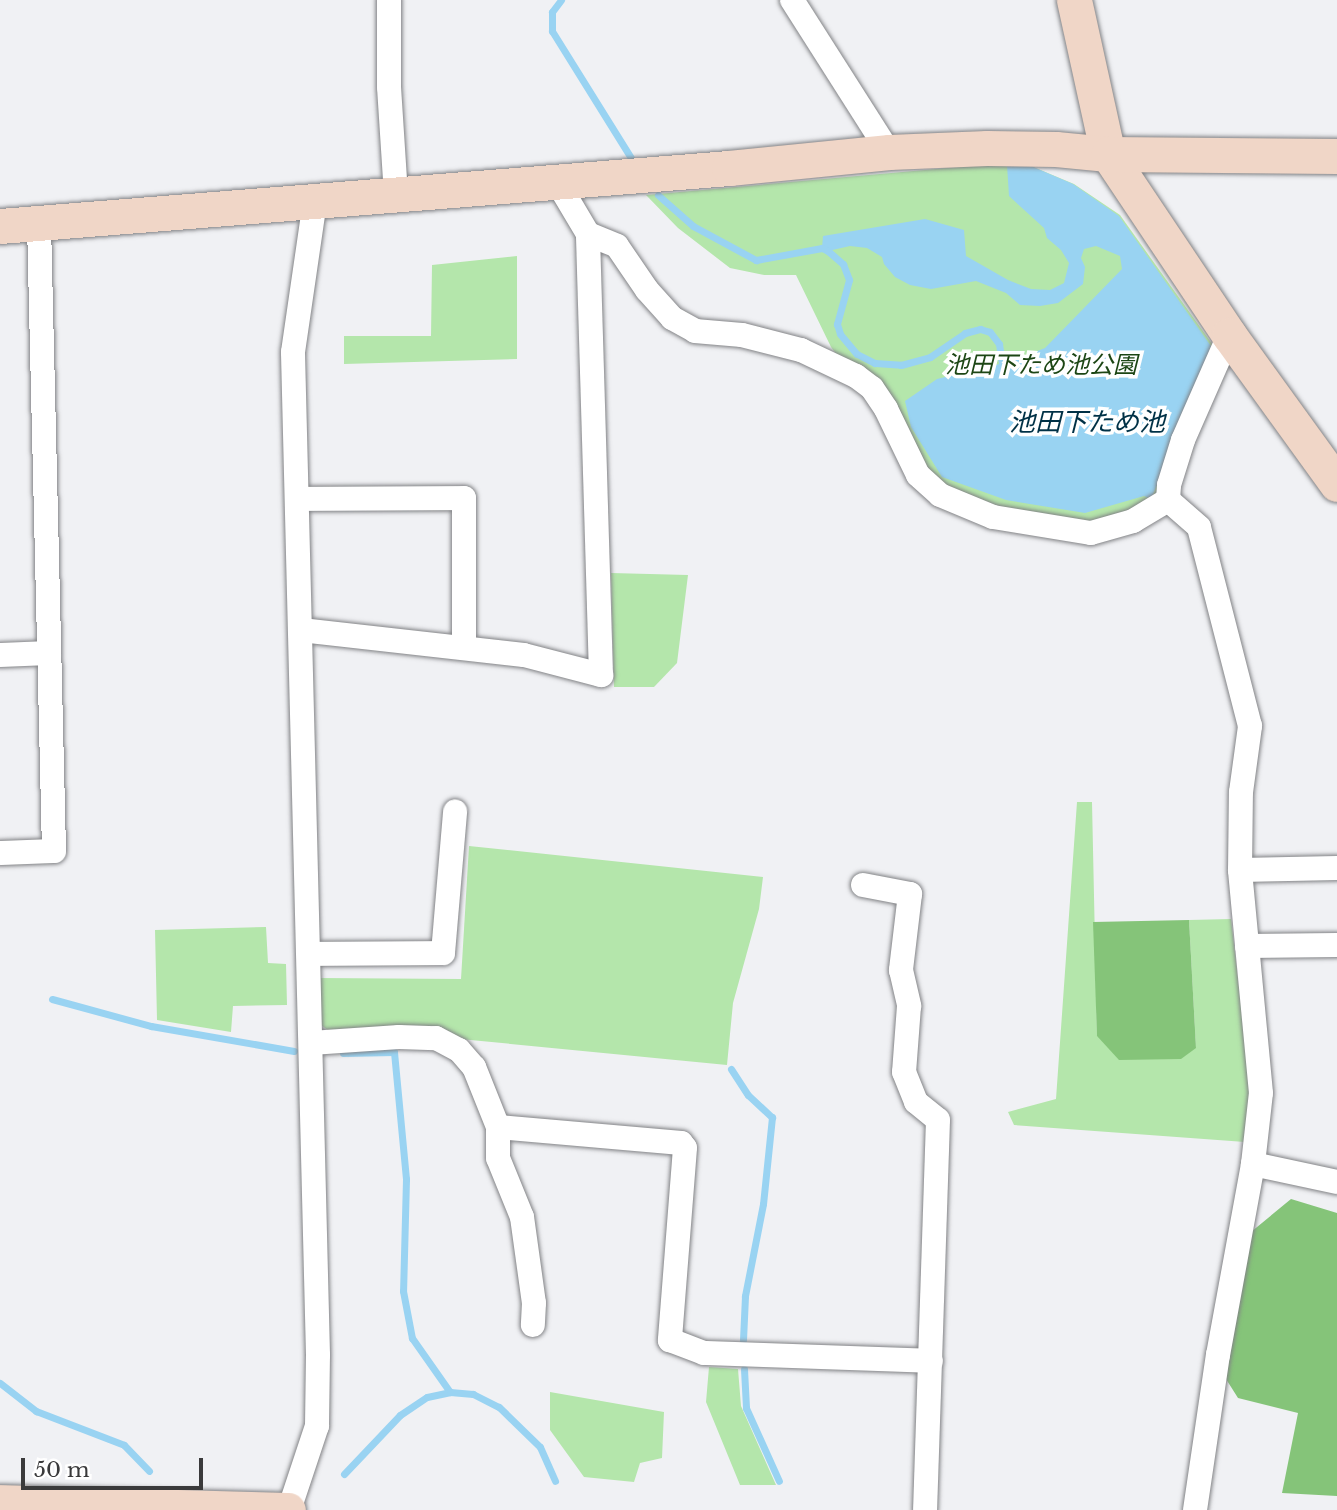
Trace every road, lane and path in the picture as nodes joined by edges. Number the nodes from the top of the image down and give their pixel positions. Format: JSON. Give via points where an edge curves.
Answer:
{"nodes":[{"id":1,"x":390,"y":0,"type":"edge"},
{"id":2,"x":792,"y":0,"type":"edge"},
{"id":3,"x":1074,"y":0,"type":"edge"},
{"id":4,"x":889,"y":152,"type":"junction"},
{"id":5,"x":1108,"y":154,"type":"junction"},
{"id":6,"x":1337,"y":156,"type":"edge"},
{"id":7,"x":556,"y":180,"type":"junction"},
{"id":8,"x":396,"y":195,"type":"junction"},
{"id":9,"x":315,"y":202,"type":"junction"},
{"id":10,"x":39,"y":223,"type":"junction"},
{"id":11,"x":0,"y":226,"type":"edge"},
{"id":12,"x":588,"y":234,"type":"junction"},
{"id":13,"x":1229,"y":335,"type":"junction"},
{"id":14,"x":1337,"y":484,"type":"edge"},
{"id":15,"x":298,"y":499,"type":"junction"},
{"id":16,"x":1168,"y":500,"type":"junction"},
{"id":17,"x":301,"y":630,"type":"junction"},
{"id":18,"x":464,"y":648,"type":"junction"},
{"id":19,"x":49,"y":653,"type":"junction"},
{"id":20,"x":0,"y":655,"type":"edge"},
{"id":21,"x":454,"y":812,"type":"dead end"},
{"id":22,"x":0,"y":853,"type":"edge"},
{"id":23,"x":1337,"y":868,"type":"edge"},
{"id":24,"x":1240,"y":870,"type":"junction"},
{"id":25,"x":863,"y":885,"type":"dead end"},
{"id":26,"x":1337,"y":945,"type":"edge"},
{"id":27,"x":1247,"y":946,"type":"junction"},
{"id":28,"x":309,"y":954,"type":"junction"},
{"id":29,"x":311,"y":1043,"type":"junction"},
{"id":30,"x":498,"y":1128,"type":"junction"},
{"id":31,"x":1253,"y":1164,"type":"junction"},
{"id":32,"x":1337,"y":1182,"type":"edge"},
{"id":33,"x":533,"y":1325,"type":"dead end"},
{"id":34,"x":931,"y":1361,"type":"junction"},
{"id":35,"x":0,"y":1502,"type":"edge"},
{"id":36,"x":254,"y":1509,"type":"edge"},
{"id":37,"x":288,"y":1510,"type":"edge"},
{"id":38,"x":925,"y":1510,"type":"edge"},
{"id":39,"x":1195,"y":1510,"type":"edge"}],
"edges":[{"from":1,"to":8,"type":"street","via":[[389,87]]},
{"from":2,"to":4,"type":"street"},
{"from":3,"to":5,"type":"street"},
{"from":4,"to":5,"type":"street","via":[[987,148]]},
{"from":4,"to":7,"type":"street"},
{"from":5,"to":6,"type":"street"},
{"from":5,"to":13,"type":"street"},
{"from":7,"to":8,"type":"street"},
{"from":7,"to":12,"type":"street"},
{"from":8,"to":9,"type":"street"},
{"from":9,"to":10,"type":"street"},
{"from":9,"to":15,"type":"street","via":[[293,352]]},
{"from":10,"to":11,"type":"street"},
{"from":10,"to":19,"type":"street"},
{"from":12,"to":16,"type":"street","via":[[617,246],[672,318],[695,331],[742,335],[801,350],[856,376],[872,388],[886,409],[918,475],[940,495],[993,517],[1091,533],[1133,521]]},
{"from":12,"to":18,"type":"street","via":[[601,675],[524,655]]},
{"from":13,"to":14,"type":"street"},
{"from":13,"to":16,"type":"street","via":[[1183,440]]},
{"from":15,"to":17,"type":"street"},
{"from":15,"to":18,"type":"street","via":[[464,498]]},
{"from":16,"to":24,"type":"street","via":[[1199,527],[1250,726],[1241,792]]},
{"from":17,"to":18,"type":"street"},
{"from":17,"to":28,"type":"street"},
{"from":19,"to":20,"type":"street"},
{"from":19,"to":22,"type":"street","via":[[54,851]]},
{"from":21,"to":28,"type":"street","via":[[443,953]]},
{"from":23,"to":24,"type":"street"},
{"from":24,"to":27,"type":"street"},
{"from":25,"to":34,"type":"street","via":[[910,894],[901,970],[909,1006],[904,1072],[916,1102],[938,1120]]},
{"from":26,"to":27,"type":"street"},
{"from":27,"to":31,"type":"street","via":[[1261,1093]]},
{"from":28,"to":29,"type":"street"},
{"from":29,"to":30,"type":"street","via":[[436,1038],[459,1050],[474,1068]]},
{"from":29,"to":37,"type":"street","via":[[317,1426]]},
{"from":30,"to":33,"type":"street","via":[[498,1158],[522,1217]]},
{"from":30,"to":34,"type":"street","via":[[681,1143],[685,1148],[670,1340],[704,1353]]},
{"from":31,"to":32,"type":"street"},
{"from":31,"to":39,"type":"street"},
{"from":34,"to":38,"type":"street"},
{"from":35,"to":36,"type":"street"},
{"from":36,"to":37,"type":"street"}]}
